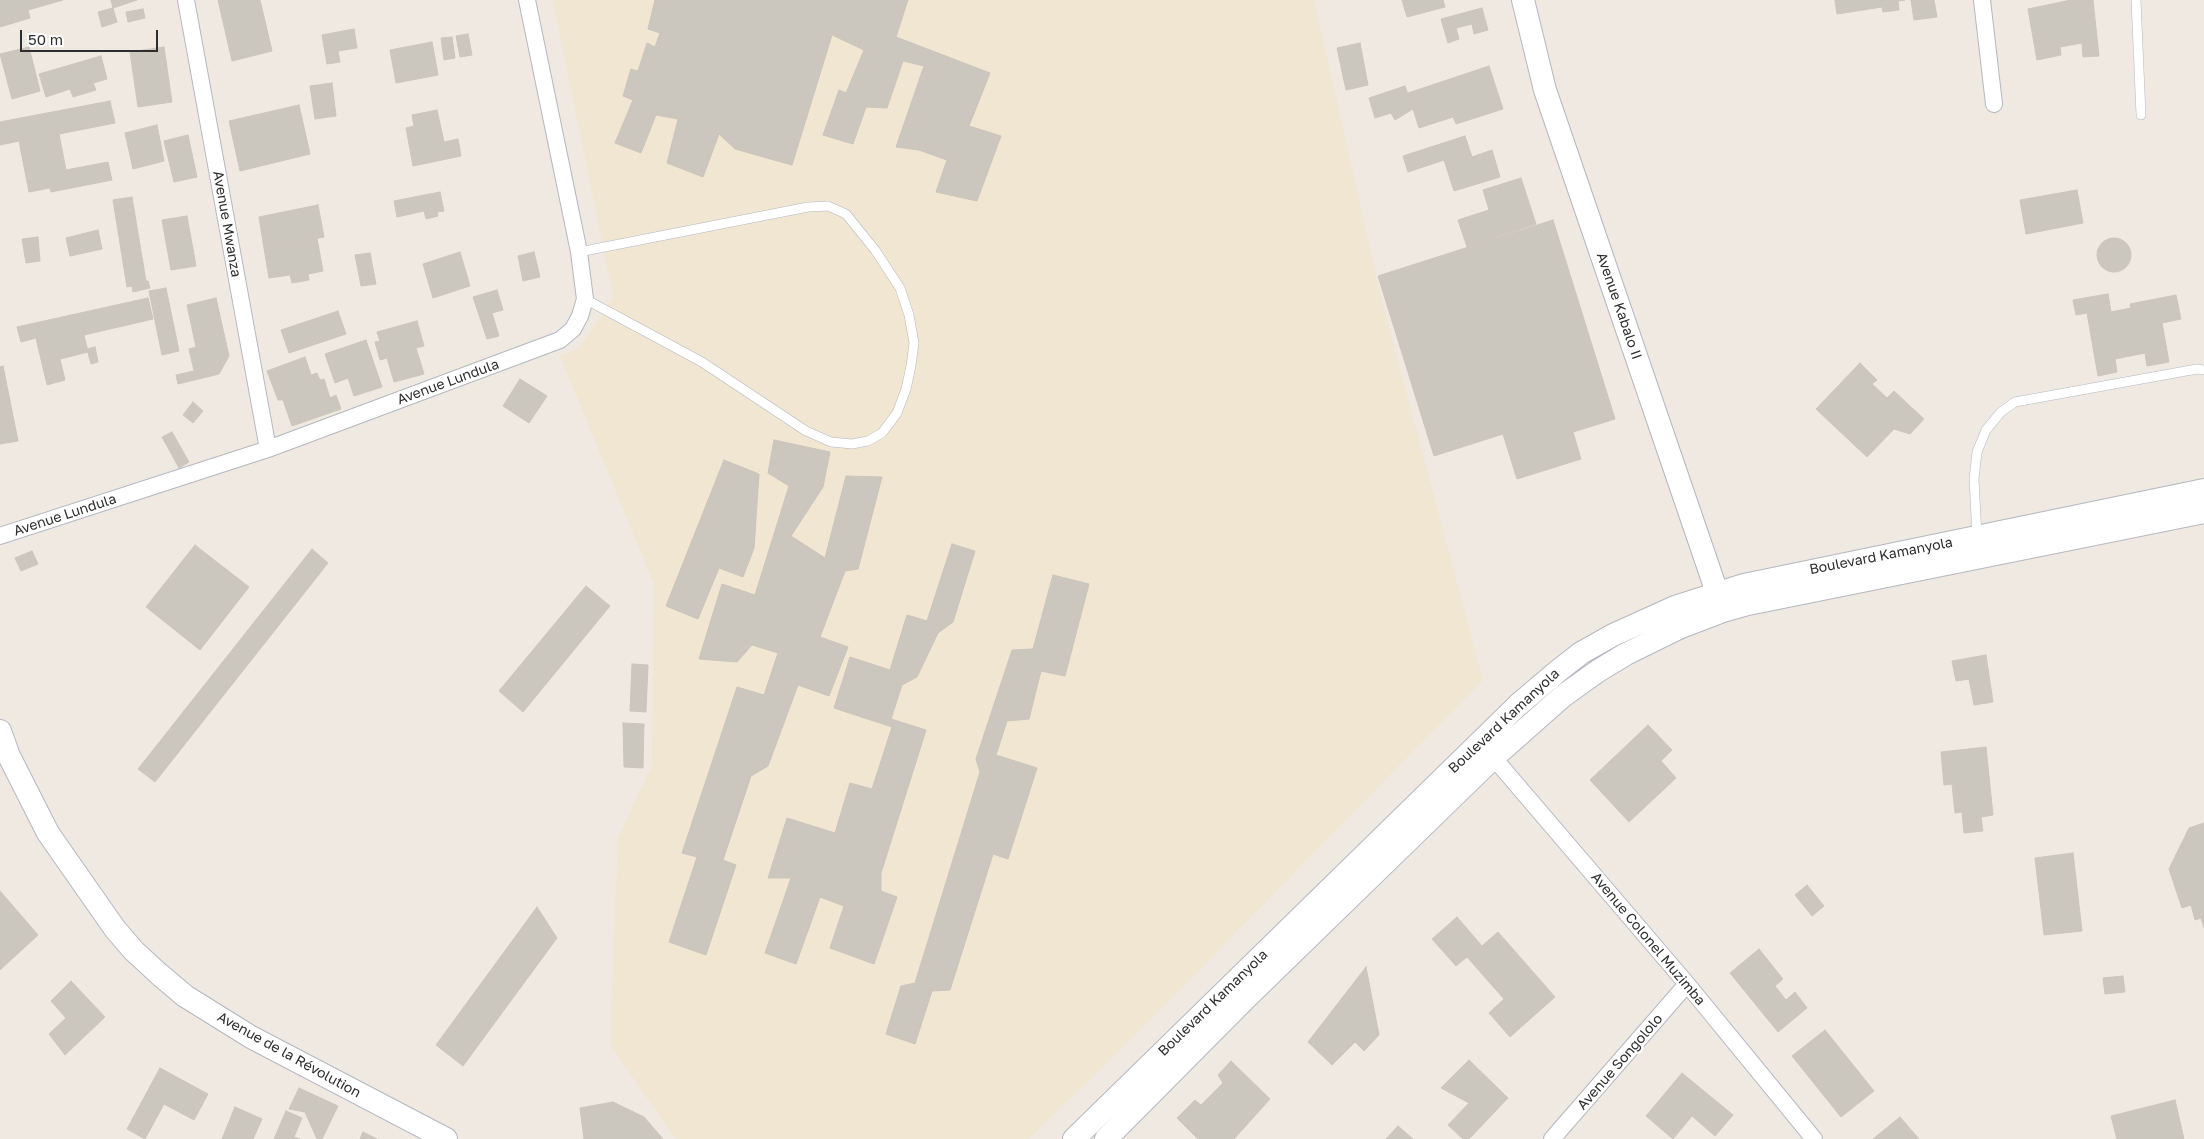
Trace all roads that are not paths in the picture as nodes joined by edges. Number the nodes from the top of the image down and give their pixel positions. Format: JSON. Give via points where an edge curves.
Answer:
{"nodes":[{"id":1,"x":186,"y":0,"type":"edge"},
{"id":2,"x":527,"y":0,"type":"edge"},
{"id":3,"x":1522,"y":0,"type":"edge"},
{"id":4,"x":1982,"y":0,"type":"edge"},
{"id":5,"x":2136,"y":0,"type":"edge"},
{"id":6,"x":1994,"y":104,"type":"dead end"},
{"id":7,"x":2141,"y":115,"type":"dead end"},
{"id":8,"x":579,"y":252,"type":"junction"},
{"id":9,"x":585,"y":299,"type":"junction"},
{"id":10,"x":2204,"y":370,"type":"edge"},
{"id":11,"x":268,"y":449,"type":"junction"},
{"id":12,"x":2204,"y":490,"type":"edge"},
{"id":13,"x":2204,"y":512,"type":"edge"},
{"id":14,"x":0,"y":536,"type":"edge"},
{"id":15,"x":1978,"y":547,"type":"junction"},
{"id":16,"x":1720,"y":602,"type":"junction"},
{"id":17,"x":0,"y":731,"type":"edge"},
{"id":18,"x":1487,"y":750,"type":"junction"},
{"id":19,"x":1687,"y":984,"type":"junction"},
{"id":20,"x":1171,"y":1059,"type":"junction"},
{"id":21,"x":446,"y":1139,"type":"edge"},
{"id":22,"x":1074,"y":1139,"type":"edge"},
{"id":23,"x":1106,"y":1139,"type":"edge"},
{"id":24,"x":1552,"y":1139,"type":"edge"},
{"id":25,"x":1814,"y":1139,"type":"edge"}],
"edges":[{"from":1,"to":11,"type":"street","name":"Avenue Mwanza"},
{"from":2,"to":8,"type":"street","name":"Avenue Lundula"},
{"from":3,"to":16,"type":"main road","name":"Avenue Kabalo II","via":[[1545,90]]},
{"from":4,"to":6,"type":"street"},
{"from":5,"to":7,"type":"lane"},
{"from":8,"to":9,"type":"street","name":"Avenue Lundula"},
{"from":8,"to":9,"type":"lane","via":[[808,207],[828,206],[846,214],[900,288],[914,343],[912,366],[897,413],[882,433],[868,441],[852,444],[831,442],[806,431],[702,362]]},
{"from":9,"to":11,"type":"street","name":"Avenue Lundula","via":[[576,323],[560,340]]},
{"from":10,"to":15,"type":"lane","via":[[2015,402],[2001,412],[1986,430],[1977,452],[1974,479]]},
{"from":11,"to":14,"type":"street","name":"Avenue Lundula"},
{"from":12,"to":15,"type":"main road","name":"Boulevard Kamanyola"},
{"from":13,"to":15,"type":"main road","name":"Boulevard Kamanyola"},
{"from":15,"to":16,"type":"main road","name":"Boulevard Kamanyola","via":[[1771,598]]},
{"from":16,"to":18,"type":"main road","name":"Boulevard Kamanyola","via":[[1681,627],[1598,670]]},
{"from":17,"to":21,"type":"main road","name":"Avenue de la Révolution","via":[[9,756],[48,833],[115,928],[159,974],[185,996],[251,1037]]},
{"from":18,"to":19,"type":"street","name":"Avenue Colonel Muzimba"},
{"from":18,"to":20,"type":"main road","name":"Boulevard Kamanyola"},
{"from":19,"to":24,"type":"street","name":"Avenue Songololo"},
{"from":19,"to":25,"type":"street","name":"Avenue Colonel Muzimba"},
{"from":20,"to":22,"type":"main road","name":"Boulevard Kamanyola"},
{"from":20,"to":23,"type":"main road","name":"Boulevard Kamanyola"}]}
